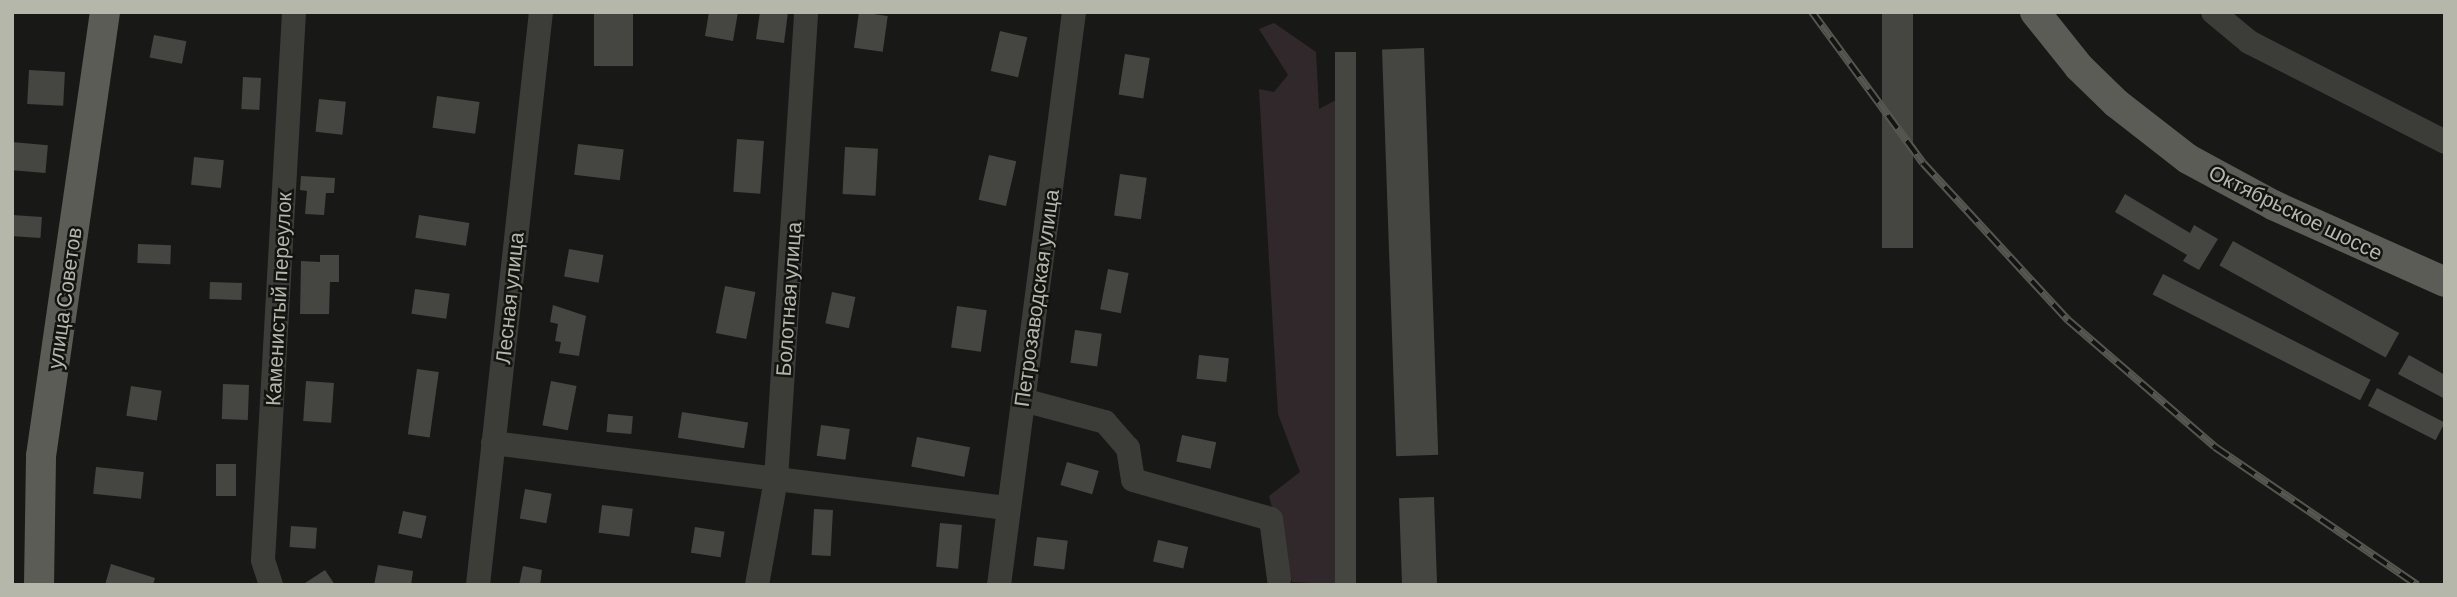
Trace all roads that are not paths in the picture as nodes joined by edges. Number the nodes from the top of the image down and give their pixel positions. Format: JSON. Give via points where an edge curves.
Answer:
{"nodes":[{"id":1,"x":105,"y":12,"type":"edge"},
{"id":2,"x":294,"y":12,"type":"edge"},
{"id":3,"x":541,"y":12,"type":"edge"},
{"id":4,"x":806,"y":12,"type":"edge"},
{"id":5,"x":1074,"y":12,"type":"edge"},
{"id":6,"x":2035,"y":12,"type":"edge"},
{"id":7,"x":2213,"y":12,"type":"edge"},
{"id":8,"x":2445,"y":142,"type":"edge"},
{"id":9,"x":2445,"y":282,"type":"edge"},
{"id":10,"x":1023,"y":400,"type":"junction"},
{"id":11,"x":493,"y":443,"type":"junction"},
{"id":12,"x":776,"y":479,"type":"junction"},
{"id":13,"x":1006,"y":508,"type":"junction"},
{"id":14,"x":1279,"y":579,"type":"dead end"},
{"id":15,"x":39,"y":585,"type":"edge"},
{"id":16,"x":271,"y":585,"type":"edge"},
{"id":17,"x":478,"y":585,"type":"edge"},
{"id":18,"x":757,"y":585,"type":"edge"},
{"id":19,"x":999,"y":585,"type":"edge"}],
"edges":[{"from":1,"to":15,"type":"main road","name":"улица Советов","via":[[41,456]]},
{"from":2,"to":16,"type":"street","name":"Каменистый переулок","via":[[263,560]]},
{"from":3,"to":11,"type":"street","name":"Лесная улица"},
{"from":4,"to":12,"type":"street","name":"Болотная улица"},
{"from":5,"to":10,"type":"street","name":"Петрозаводская улица"},
{"from":6,"to":9,"type":"main road","name":"Октябрьское шоссе","via":[[2079,67],[2116,103],[2188,159],[2273,205]]},
{"from":7,"to":8,"type":"street","via":[[2249,41]]},
{"from":10,"to":13,"type":"street","name":"Петрозаводская улица"},
{"from":10,"to":14,"type":"street","via":[[1105,422],[1128,449],[1133,480],[1270,519]]},
{"from":11,"to":12,"type":"street"},
{"from":11,"to":17,"type":"street","name":"Лесная улица"},
{"from":12,"to":13,"type":"street"},
{"from":12,"to":18,"type":"street","name":"Болотная улица"},
{"from":13,"to":19,"type":"street","name":"Петрозаводская улица"}]}
